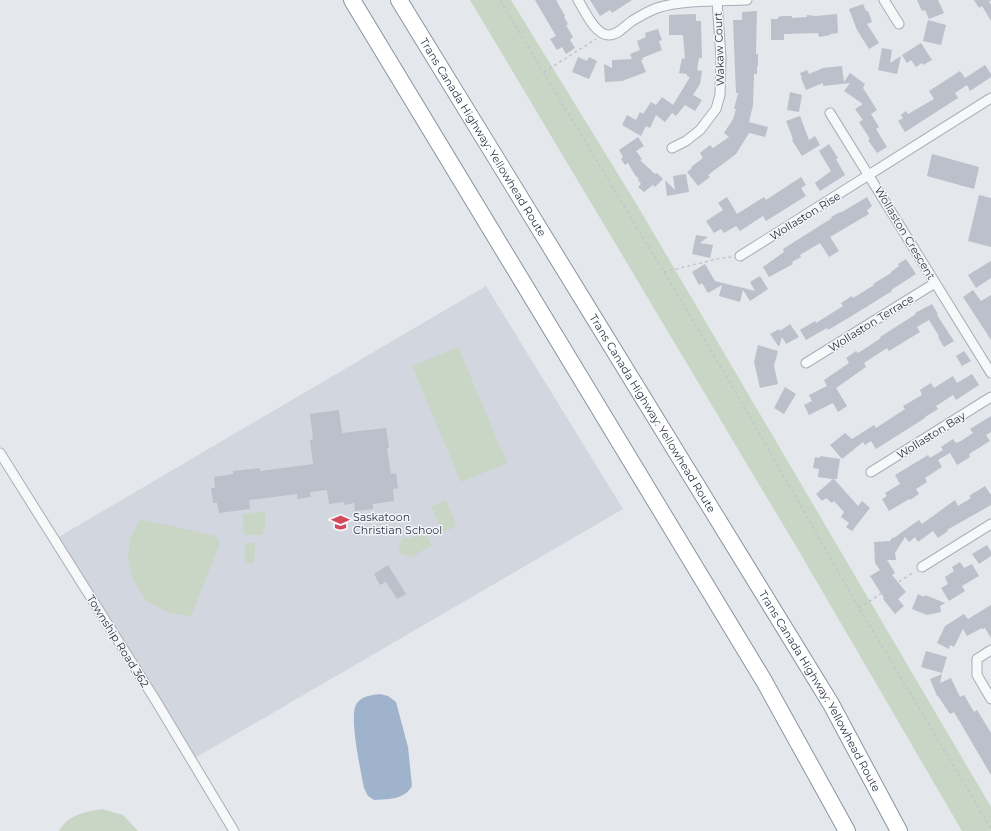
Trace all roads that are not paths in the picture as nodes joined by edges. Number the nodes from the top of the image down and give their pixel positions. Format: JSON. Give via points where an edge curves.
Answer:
{"nodes":[{"id":1,"x":352,"y":0,"type":"edge"},
{"id":2,"x":399,"y":0,"type":"edge"},
{"id":3,"x":578,"y":0,"type":"edge"},
{"id":4,"x":747,"y":0,"type":"edge"},
{"id":5,"x":884,"y":0,"type":"edge"},
{"id":6,"x":717,"y":1,"type":"junction"},
{"id":7,"x":899,"y":24,"type":"dead end"},
{"id":8,"x":991,"y":98,"type":"edge"},
{"id":9,"x":830,"y":113,"type":"dead end"},
{"id":10,"x":672,"y":148,"type":"dead end"},
{"id":11,"x":869,"y":175,"type":"junction"},
{"id":12,"x":740,"y":256,"type":"dead end"},
{"id":13,"x":935,"y":283,"type":"junction"},
{"id":14,"x":806,"y":363,"type":"dead end"},
{"id":15,"x":991,"y":373,"type":"edge"},
{"id":16,"x":991,"y":397,"type":"edge"},
{"id":17,"x":0,"y":453,"type":"edge"},
{"id":18,"x":871,"y":472,"type":"dead end"},
{"id":19,"x":991,"y":524,"type":"edge"},
{"id":20,"x":922,"y":567,"type":"road end"},
{"id":21,"x":991,"y":650,"type":"edge"},
{"id":22,"x":991,"y":700,"type":"edge"},
{"id":23,"x":234,"y":831,"type":"edge"},
{"id":24,"x":847,"y":831,"type":"edge"},
{"id":25,"x":899,"y":831,"type":"edge"}],
"edges":[{"from":1,"to":24,"type":"highway","via":[[764,681]]},
{"from":2,"to":25,"type":"highway","name":"Trans Canada Highway: Yellowhead Route","via":[[831,704]]},
{"from":3,"to":6,"type":"street","via":[[596,28],[610,35],[657,8],[673,4]]},
{"from":4,"to":6,"type":"street"},
{"from":5,"to":7,"type":"street"},
{"from":6,"to":10,"type":"street","name":"Wakaw Court","via":[[721,57],[720,95],[716,109],[700,130]]},
{"from":8,"to":11,"type":"street","name":"Wollaston Crescent"},
{"from":9,"to":11,"type":"street"},
{"from":11,"to":12,"type":"street","name":"Wollaston Rise"},
{"from":11,"to":13,"type":"street","name":"Wollaston Crescent"},
{"from":13,"to":14,"type":"street","name":"Wollaston Terrace"},
{"from":13,"to":15,"type":"street","name":"Wollaston Crescent"},
{"from":16,"to":18,"type":"street","name":"Wollaston Bay"},
{"from":17,"to":23,"type":"street","name":"Township Road 362","via":[[156,701]]},
{"from":19,"to":20,"type":"street"},
{"from":21,"to":22,"type":"street","via":[[977,659],[977,675]]}]}
